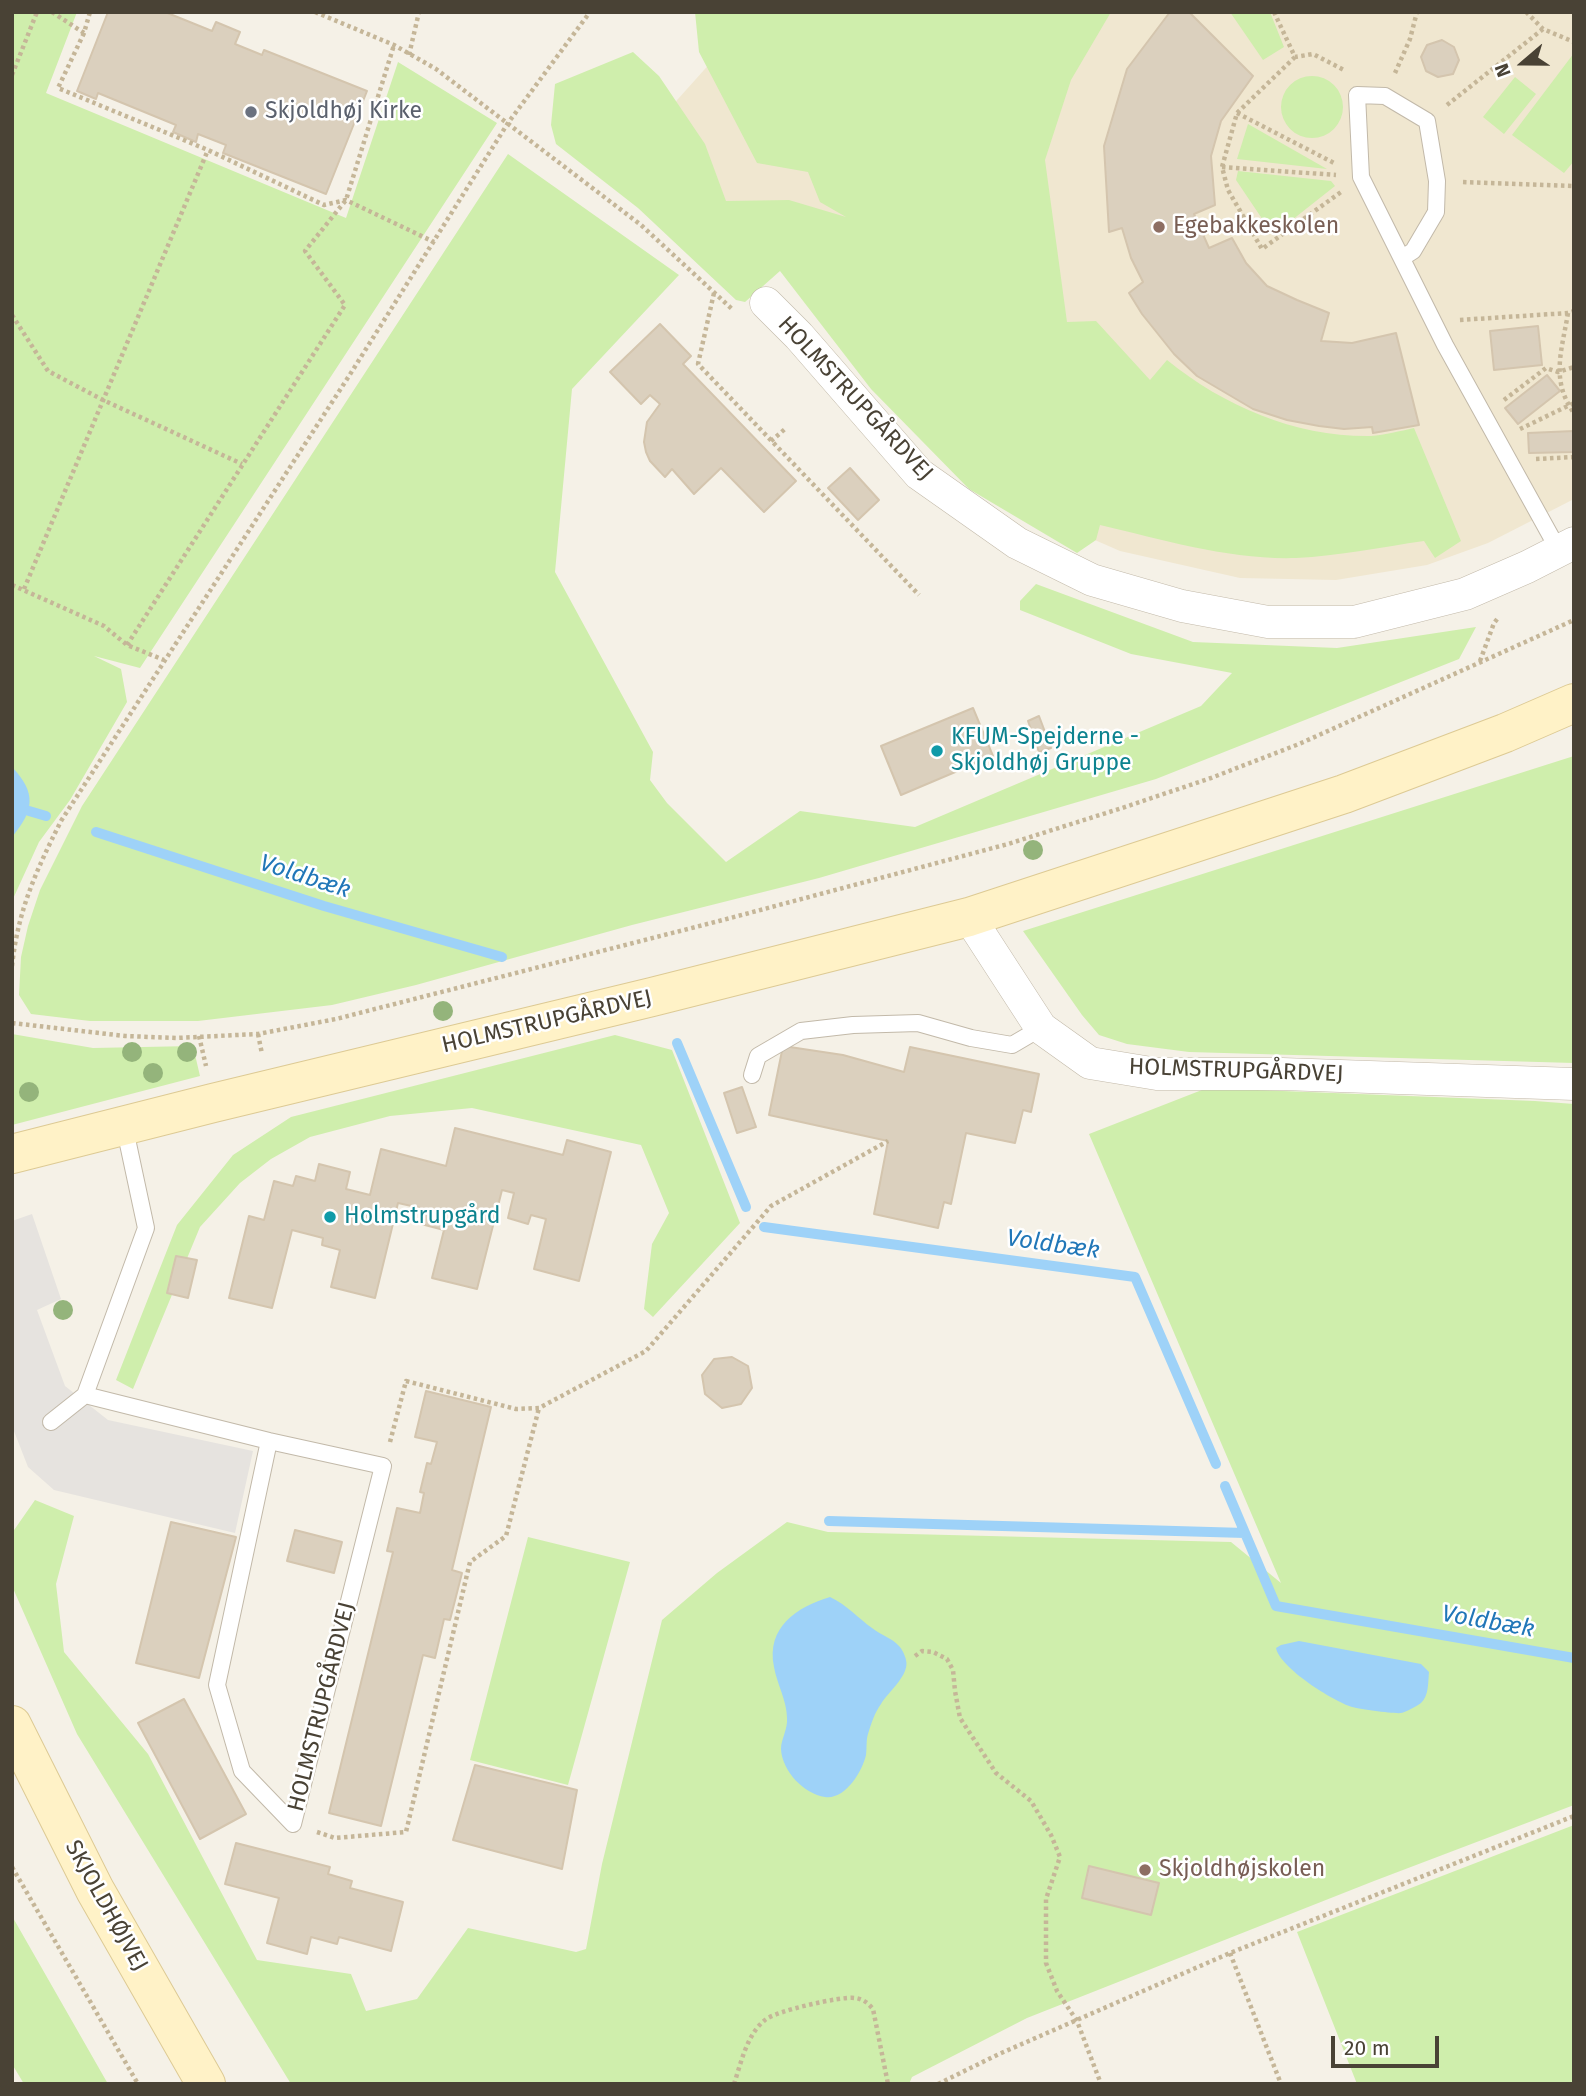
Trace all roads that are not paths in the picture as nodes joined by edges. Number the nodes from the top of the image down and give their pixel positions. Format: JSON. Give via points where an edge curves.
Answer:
{"nodes":[{"id":1,"x":1402,"y":258,"type":"junction"},
{"id":2,"x":766,"y":303,"type":"dead end"},
{"id":3,"x":1567,"y":547,"type":"edge"},
{"id":4,"x":1574,"y":703,"type":"edge"},
{"id":5,"x":970,"y":917,"type":"junction"},
{"id":6,"x":1041,"y":1028,"type":"junction"},
{"id":7,"x":752,"y":1075,"type":"dead end"},
{"id":8,"x":1574,"y":1084,"type":"edge"},
{"id":9,"x":124,"y":1125,"type":"junction"},
{"id":10,"x":12,"y":1154,"type":"edge"},
{"id":11,"x":85,"y":1395,"type":"junction"},
{"id":12,"x":51,"y":1422,"type":"dead end"},
{"id":13,"x":269,"y":1441,"type":"junction"},
{"id":14,"x":12,"y":1724,"type":"edge"},
{"id":15,"x":206,"y":2084,"type":"edge"}],
"edges":[{"from":1,"to":1,"type":"lane","via":[[1361,177],[1357,94],[1385,96],[1427,121],[1437,181],[1436,212],[1413,251]]},
{"from":1,"to":3,"type":"lane","via":[[1483,415]]},
{"from":2,"to":3,"type":"street","name":"HOLMSTRUPGÅRDVEJ","via":[[919,474],[1017,542],[1092,580],[1182,606],[1268,622],[1354,622],[1465,594]]},
{"from":4,"to":5,"type":"street","name":"HOLMSTRUPGÅRDVEJ","via":[[1344,793]]},
{"from":5,"to":6,"type":"street","name":"HOLMSTRUPGÅRDVEJ"},
{"from":5,"to":9,"type":"street","name":"HOLMSTRUPGÅRDVEJ"},
{"from":6,"to":7,"type":"lane","via":[[1012,1045],[918,1023],[801,1031],[758,1056]]},
{"from":6,"to":8,"type":"street","name":"HOLMSTRUPGÅRDVEJ","via":[[1090,1063],[1157,1073]]},
{"from":9,"to":10,"type":"street","name":"HOLMSTRUPGÅRDVEJ"},
{"from":9,"to":11,"type":"lane","via":[[146,1228]]},
{"from":11,"to":12,"type":"lane"},
{"from":11,"to":13,"type":"lane"},
{"from":13,"to":13,"type":"lane","name":"HOLMSTRUPGÅRDVEJ","via":[[217,1685],[242,1771],[293,1824],[383,1466]]},
{"from":14,"to":15,"type":"street","name":"SKJOLDHØJVEJ","via":[[95,1890]]}]}
